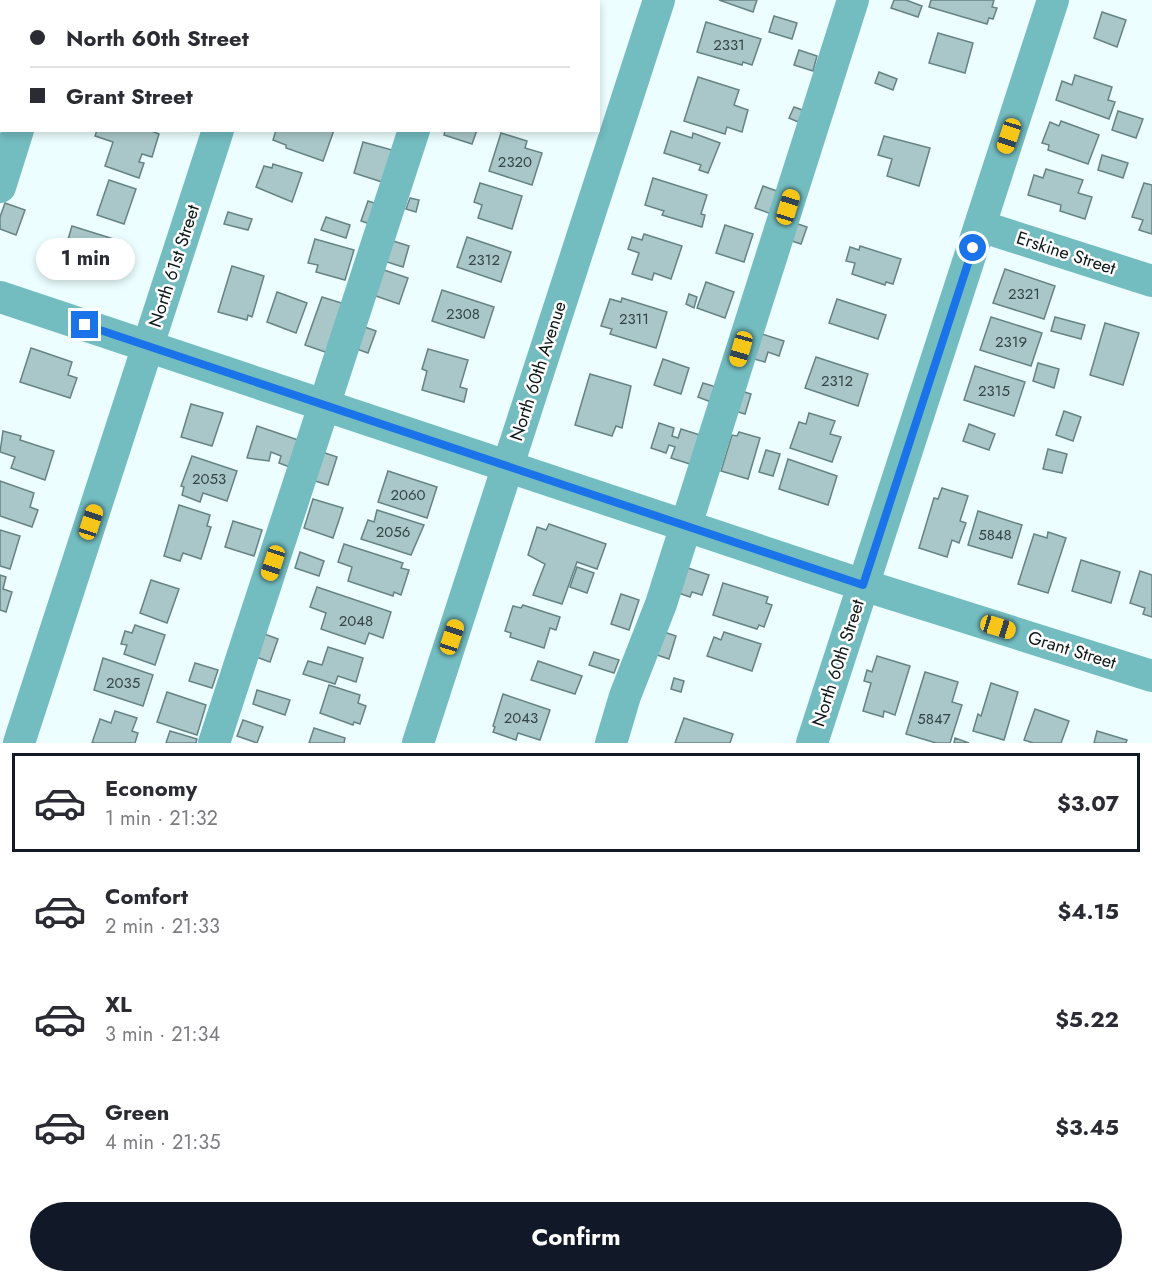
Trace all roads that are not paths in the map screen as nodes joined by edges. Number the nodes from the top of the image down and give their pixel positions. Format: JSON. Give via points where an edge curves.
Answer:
{"nodes":[{"id":1,"x":659,"y":0,"type":"edge"},
{"id":2,"x":853,"y":0,"type":"edge"},
{"id":3,"x":1053,"y":0,"type":"edge"},
{"id":4,"x":17,"y":132,"type":"edge"},
{"id":5,"x":217,"y":132,"type":"edge"},
{"id":6,"x":413,"y":132,"type":"edge"},
{"id":7,"x":0,"y":187,"type":"edge"},
{"id":8,"x":980,"y":226,"type":"junction"},
{"id":9,"x":1152,"y":281,"type":"edge"},
{"id":10,"x":0,"y":297,"type":"edge"},
{"id":11,"x":148,"y":346,"type":"junction"},
{"id":12,"x":324,"y":405,"type":"junction"},
{"id":13,"x":507,"y":467,"type":"junction"},
{"id":14,"x":684,"y":526,"type":"junction"},
{"id":15,"x":863,"y":585,"type":"junction"},
{"id":16,"x":1152,"y":676,"type":"edge"},
{"id":17,"x":19,"y":743,"type":"edge"},
{"id":18,"x":214,"y":743,"type":"edge"},
{"id":19,"x":418,"y":743,"type":"edge"},
{"id":20,"x":610,"y":743,"type":"edge"},
{"id":21,"x":812,"y":743,"type":"edge"}],
"edges":[{"from":1,"to":13,"type":"street","name":"North 60th Avenue"},
{"from":2,"to":14,"type":"street"},
{"from":3,"to":8,"type":"street","name":"North 60th Street"},
{"from":4,"to":7,"type":"street"},
{"from":5,"to":11,"type":"street","name":"North 61st Street"},
{"from":6,"to":12,"type":"street"},
{"from":8,"to":9,"type":"street","name":"Erskine Street"},
{"from":8,"to":15,"type":"street","name":"North 60th Street"},
{"from":10,"to":11,"type":"street","name":"Grant Street"},
{"from":11,"to":12,"type":"street","name":"Grant Street"},
{"from":11,"to":17,"type":"street","name":"North 61st Street"},
{"from":12,"to":13,"type":"street","name":"Grant Street"},
{"from":12,"to":18,"type":"street"},
{"from":13,"to":14,"type":"street","name":"Grant Street"},
{"from":13,"to":19,"type":"street","name":"North 60th Avenue"},
{"from":14,"to":15,"type":"street","name":"Grant Street"},
{"from":14,"to":20,"type":"street","via":[[661,604]]},
{"from":15,"to":16,"type":"street","name":"Grant Street"},
{"from":15,"to":21,"type":"street","name":"North 60th Street"}]}
